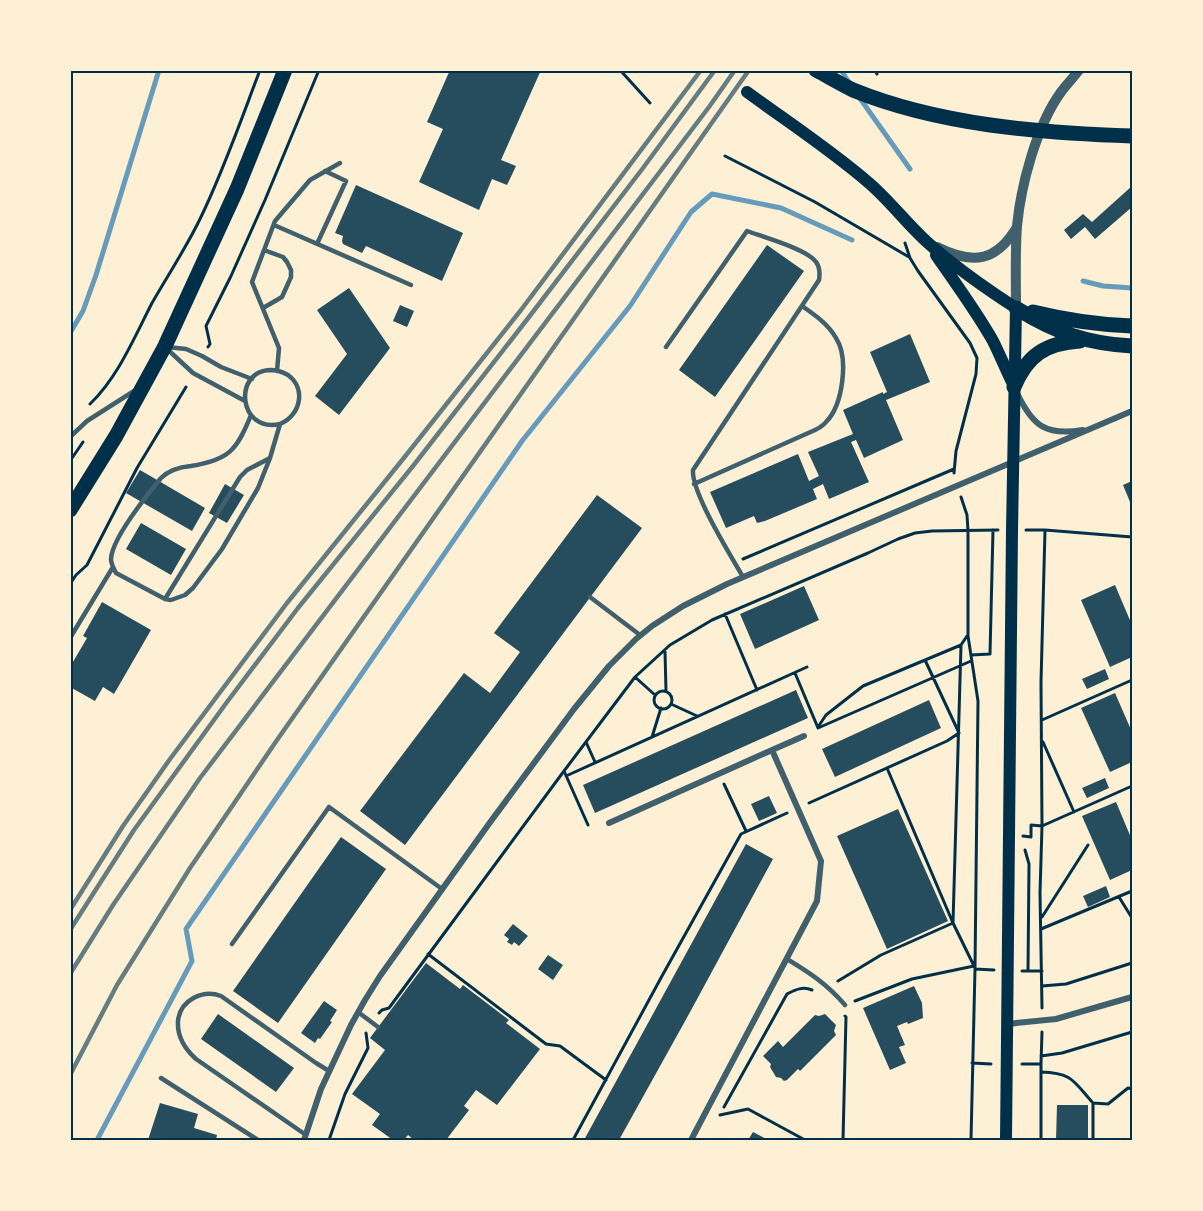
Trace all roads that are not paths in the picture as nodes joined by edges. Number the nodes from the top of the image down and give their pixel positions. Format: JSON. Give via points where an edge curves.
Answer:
{"nodes":[{"id":1,"x":285,"y":70,"type":"edge"},
{"id":2,"x":816,"y":70,"type":"edge"},
{"id":3,"x":1079,"y":70,"type":"edge"},
{"id":4,"x":747,"y":92,"type":"dead end"},
{"id":5,"x":1132,"y":136,"type":"edge"},
{"id":6,"x":340,"y":163,"type":"dead end"},
{"id":7,"x":325,"y":171,"type":"junction"},
{"id":8,"x":274,"y":225,"type":"junction"},
{"id":9,"x":1017,"y":226,"type":"junction"},
{"id":10,"x":927,"y":242,"type":"junction"},
{"id":11,"x":317,"y":244,"type":"junction"},
{"id":12,"x":264,"y":250,"type":"junction"},
{"id":13,"x":411,"y":285,"type":"dead end"},
{"id":14,"x":802,"y":306,"type":"junction"},
{"id":15,"x":263,"y":308,"type":"junction"},
{"id":16,"x":1016,"y":308,"type":"junction"},
{"id":17,"x":1132,"y":326,"type":"edge"},
{"id":18,"x":1094,"y":342,"type":"junction"},
{"id":19,"x":165,"y":346,"type":"junction"},
{"id":20,"x":1132,"y":346,"type":"edge"},
{"id":21,"x":666,"y":347,"type":"dead end"},
{"id":22,"x":277,"y":371,"type":"junction"},
{"id":23,"x":252,"y":379,"type":"junction"},
{"id":24,"x":145,"y":384,"type":"junction"},
{"id":25,"x":1014,"y":387,"type":"junction"},
{"id":26,"x":245,"y":401,"type":"junction"},
{"id":27,"x":1132,"y":411,"type":"edge"},
{"id":28,"x":251,"y":415,"type":"junction"},
{"id":29,"x":280,"y":424,"type":"junction"},
{"id":30,"x":1098,"y":426,"type":"junction"},
{"id":31,"x":70,"y":437,"type":"edge"},
{"id":32,"x":270,"y":458,"type":"junction"},
{"id":33,"x":1013,"y":461,"type":"junction"},
{"id":34,"x":694,"y":484,"type":"junction"},
{"id":35,"x":70,"y":510,"type":"edge"},
{"id":36,"x":113,"y":567,"type":"junction"},
{"id":37,"x":743,"y":577,"type":"junction"},
{"id":38,"x":590,"y":597,"type":"dead end"},
{"id":39,"x":165,"y":599,"type":"junction"},
{"id":40,"x":640,"y":635,"type":"junction"},
{"id":41,"x":70,"y":638,"type":"edge"},
{"id":42,"x":804,"y":736,"type":"road end"},
{"id":43,"x":772,"y":750,"type":"junction"},
{"id":44,"x":609,"y":823,"type":"dead end"},
{"id":45,"x":442,"y":889,"type":"junction"},
{"id":46,"x":232,"y":944,"type":"dead end"},
{"id":47,"x":787,"y":959,"type":"junction"},
{"id":48,"x":1132,"y":997,"type":"edge"},
{"id":49,"x":845,"y":1005,"type":"road end"},
{"id":50,"x":358,"y":1012,"type":"junction"},
{"id":51,"x":1007,"y":1024,"type":"junction"},
{"id":52,"x":378,"y":1027,"type":"dead end"},
{"id":53,"x":329,"y":1071,"type":"junction"},
{"id":54,"x":161,"y":1078,"type":"dead end"},
{"id":55,"x":305,"y":1138,"type":"edge"},
{"id":56,"x":258,"y":1140,"type":"edge"},
{"id":57,"x":691,"y":1140,"type":"edge"},
{"id":58,"x":1006,"y":1140,"type":"edge"}],
"edges":[{"from":1,"to":19,"type":"main road","via":[[237,189]]},
{"from":2,"to":5,"type":"main road","via":[[852,89],[887,101],[965,121]]},
{"from":3,"to":9,"type":"street","via":[[1060,93],[1036,140]]},
{"from":4,"to":10,"type":"main road","via":[[860,176]]},
{"from":6,"to":7,"type":"lane"},
{"from":7,"to":8,"type":"lane","via":[[310,180]]},
{"from":7,"to":11,"type":"lane","via":[[346,181]]},
{"from":8,"to":11,"type":"lane"},
{"from":8,"to":12,"type":"lane"},
{"from":9,"to":10,"type":"street","via":[[999,249],[979,258],[961,257]]},
{"from":9,"to":16,"type":"street"},
{"from":10,"to":16,"type":"main road","via":[[973,280]]},
{"from":10,"to":25,"type":"main road","via":[[981,321]]},
{"from":11,"to":13,"type":"lane"},
{"from":12,"to":15,"type":"lane","via":[[252,282]]},
{"from":12,"to":15,"type":"lane","via":[[283,257],[291,277],[282,297]]},
{"from":14,"to":21,"type":"lane","via":[[819,280],[819,266],[804,252],[747,231]]},
{"from":14,"to":34,"type":"lane","via":[[695,466]]},
{"from":14,"to":34,"type":"lane","via":[[829,329],[843,354],[843,377],[832,414],[815,430]]},
{"from":15,"to":22,"type":"lane","via":[[279,348]]},
{"from":16,"to":17,"type":"main road","via":[[1071,321]]},
{"from":16,"to":18,"type":"main road","via":[[1039,323]]},
{"from":16,"to":25,"type":"main road"},
{"from":18,"to":20,"type":"main road"},
{"from":18,"to":25,"type":"main road","via":[[1069,342],[1042,350],[1023,367]]},
{"from":19,"to":23,"type":"lane","via":[[186,349]]},
{"from":19,"to":24,"type":"main road"},
{"from":19,"to":26,"type":"lane","via":[[193,373]]},
{"from":22,"to":23,"type":"lane","via":[[266,371]]},
{"from":22,"to":29,"type":"lane","via":[[292,379],[299,393],[294,414]]},
{"from":23,"to":26,"type":"lane"},
{"from":24,"to":31,"type":"lane","via":[[87,421]]},
{"from":24,"to":35,"type":"main road"},
{"from":25,"to":30,"type":"street","via":[[1029,416],[1043,427],[1066,432]]},
{"from":25,"to":33,"type":"main road"},
{"from":26,"to":28,"type":"lane"},
{"from":27,"to":30,"type":"street"},
{"from":28,"to":29,"type":"lane","via":[[261,423]]},
{"from":28,"to":36,"type":"lane","via":[[238,442],[225,455],[161,477],[116,544]]},
{"from":29,"to":32,"type":"lane"},
{"from":30,"to":33,"type":"street"},
{"from":32,"to":39,"type":"lane","via":[[240,477]]},
{"from":32,"to":39,"type":"lane","via":[[258,488],[222,549],[185,595]]},
{"from":33,"to":37,"type":"street"},
{"from":33,"to":51,"type":"main road"},
{"from":34,"to":37,"type":"lane"},
{"from":36,"to":39,"type":"lane","via":[[116,573]]},
{"from":36,"to":41,"type":"lane"},
{"from":37,"to":40,"type":"street","via":[[683,606]]},
{"from":38,"to":40,"type":"lane"},
{"from":40,"to":45,"type":"street","via":[[574,709]]},
{"from":42,"to":43,"type":"street"},
{"from":43,"to":44,"type":"street"},
{"from":43,"to":47,"type":"street","via":[[821,861],[817,901]]},
{"from":45,"to":46,"type":"lane","via":[[329,807]]},
{"from":45,"to":50,"type":"street"},
{"from":47,"to":49,"type":"lane","via":[[820,979]]},
{"from":47,"to":57,"type":"street"},
{"from":48,"to":51,"type":"street","via":[[1042,1022]]},
{"from":50,"to":52,"type":"lane"},
{"from":50,"to":53,"type":"street"},
{"from":51,"to":58,"type":"main road"},
{"from":53,"to":55,"type":"street"},
{"from":53,"to":55,"type":"lane","via":[[221,996],[196,996],[180,1013],[180,1036],[196,1059]]},
{"from":54,"to":56,"type":"lane"}]}
